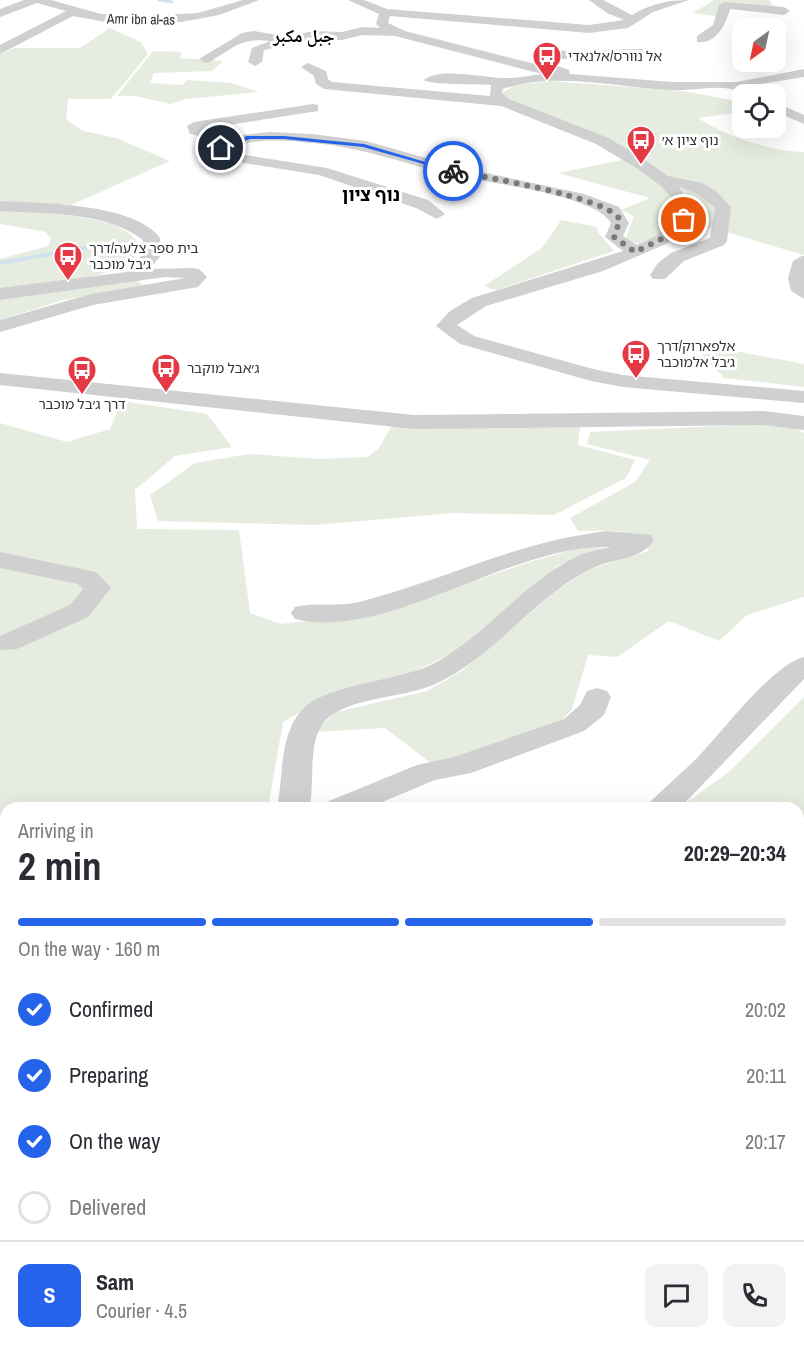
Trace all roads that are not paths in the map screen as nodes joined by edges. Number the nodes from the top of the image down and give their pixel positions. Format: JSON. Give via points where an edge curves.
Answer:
{"nodes":[{"id":1,"x":36,"y":0,"type":"edge"},
{"id":2,"x":253,"y":0,"type":"edge"},
{"id":3,"x":354,"y":0,"type":"edge"},
{"id":4,"x":410,"y":0,"type":"edge"},
{"id":5,"x":683,"y":0,"type":"edge"},
{"id":6,"x":600,"y":3,"type":"edge"},
{"id":7,"x":584,"y":8,"type":"dead end"},
{"id":8,"x":786,"y":9,"type":"edge"},
{"id":9,"x":81,"y":11,"type":"junction"},
{"id":10,"x":385,"y":12,"type":"junction"},
{"id":11,"x":0,"y":13,"type":"edge"},
{"id":12,"x":421,"y":17,"type":"junction"},
{"id":13,"x":634,"y":20,"type":"junction"},
{"id":14,"x":395,"y":32,"type":"junction"},
{"id":15,"x":701,"y":39,"type":"dead end"},
{"id":16,"x":288,"y":41,"type":"junction"},
{"id":17,"x":4,"y":46,"type":"edge"},
{"id":18,"x":642,"y":53,"type":"dead end"},
{"id":19,"x":206,"y":59,"type":"dead end"},
{"id":20,"x":255,"y":62,"type":"dead end"},
{"id":21,"x":308,"y":67,"type":"dead end"},
{"id":22,"x":804,"y":73,"type":"edge"},
{"id":23,"x":386,"y":77,"type":"dead end"},
{"id":24,"x":561,"y":78,"type":"junction"},
{"id":25,"x":760,"y":80,"type":"junction"},
{"id":26,"x":507,"y":82,"type":"junction"},
{"id":27,"x":742,"y":84,"type":"edge"},
{"id":28,"x":717,"y":89,"type":"junction"},
{"id":29,"x":732,"y":91,"type":"edge"},
{"id":30,"x":504,"y":102,"type":"junction"},
{"id":31,"x":313,"y":108,"type":"dead end"},
{"id":32,"x":786,"y":112,"type":"edge"},
{"id":33,"x":804,"y":120,"type":"edge"},
{"id":34,"x":549,"y":131,"type":"dead end"},
{"id":35,"x":240,"y":139,"type":"junction"},
{"id":36,"x":629,"y":156,"type":"junction"},
{"id":37,"x":663,"y":181,"type":"junction"},
{"id":38,"x":0,"y":206,"type":"edge"},
{"id":39,"x":448,"y":218,"type":"dead end"},
{"id":40,"x":635,"y":252,"type":"junction"},
{"id":41,"x":802,"y":261,"type":"dead end"},
{"id":42,"x":659,"y":275,"type":"dead end"},
{"id":43,"x":133,"y":276,"type":"junction"},
{"id":44,"x":804,"y":293,"type":"edge"},
{"id":45,"x":0,"y":294,"type":"edge"},
{"id":46,"x":66,"y":307,"type":"junction"},
{"id":47,"x":0,"y":308,"type":"edge"},
{"id":48,"x":0,"y":326,"type":"edge"},
{"id":49,"x":0,"y":379,"type":"edge"},
{"id":50,"x":804,"y":397,"type":"edge"},
{"id":51,"x":804,"y":423,"type":"edge"},
{"id":52,"x":0,"y":560,"type":"edge"},
{"id":53,"x":304,"y":613,"type":"dead end"},
{"id":54,"x":7,"y":643,"type":"dead end"},
{"id":55,"x":804,"y":665,"type":"edge"},
{"id":56,"x":597,"y":697,"type":"dead end"},
{"id":57,"x":296,"y":802,"type":"edge"},
{"id":58,"x":355,"y":802,"type":"edge"},
{"id":59,"x":668,"y":802,"type":"edge"}],
"edges":[{"from":1,"to":9,"type":"street","name":"Amr ibn al-as"},
{"from":1,"to":11,"type":"street"},
{"from":2,"to":9,"type":"street","name":"Amr ibn al-as","via":[[222,13],[174,20],[97,18]]},
{"from":3,"to":10,"type":"street"},
{"from":4,"to":12,"type":"street","via":[[433,14]]},
{"from":5,"to":13,"type":"street","via":[[649,10]]},
{"from":6,"to":7,"type":"street"},
{"from":6,"to":13,"type":"street"},
{"from":8,"to":15,"type":"street","via":[[725,5],[719,27]]},
{"from":9,"to":17,"type":"street","via":[[63,15]]},
{"from":10,"to":12,"type":"street"},
{"from":10,"to":14,"type":"street","via":[[382,24]]},
{"from":12,"to":13,"type":"street","via":[[577,29],[604,28]]},
{"from":14,"to":16,"type":"street","via":[[312,35]]},
{"from":14,"to":24,"type":"street"},
{"from":16,"to":19,"type":"street","via":[[254,35],[242,37]]},
{"from":16,"to":20,"type":"street","via":[[258,48]]},
{"from":18,"to":24,"type":"street","via":[[558,55],[547,59],[545,66],[564,73]]},
{"from":21,"to":30,"type":"street","via":[[321,74],[321,81],[329,86]]},
{"from":22,"to":25,"type":"street"},
{"from":23,"to":26,"type":"street"},
{"from":24,"to":26,"type":"street"},
{"from":24,"to":28,"type":"street"},
{"from":25,"to":27,"type":"street"},
{"from":25,"to":28,"type":"street"},
{"from":26,"to":30,"type":"street","via":[[495,90]]},
{"from":28,"to":29,"type":"street"},
{"from":30,"to":36,"type":"street","via":[[600,140]]},
{"from":31,"to":35,"type":"street","via":[[206,122],[194,128],[200,134]]},
{"from":32,"to":33,"type":"street"},
{"from":34,"to":36,"type":"street","via":[[610,158]]},
{"from":35,"to":39,"type":"street","via":[[224,146],[219,153],[321,171],[422,204]]},
{"from":35,"to":40,"type":"street","via":[[274,136],[364,146],[418,163],[592,203],[616,213],[620,223],[614,237]]},
{"from":36,"to":37,"type":"street"},
{"from":37,"to":40,"type":"street","via":[[681,199],[684,220],[672,234]]},
{"from":37,"to":42,"type":"street","via":[[695,185],[723,207],[718,241],[676,255]]},
{"from":38,"to":43,"type":"street","via":[[95,214],[130,224],[142,231],[154,248],[154,256]]},
{"from":40,"to":50,"type":"street","via":[[480,302],[455,315],[446,326],[467,340],[591,375]]},
{"from":41,"to":44,"type":"street","via":[[797,278],[798,288]]},
{"from":43,"to":45,"type":"street"},
{"from":43,"to":46,"type":"street","via":[[184,272],[198,277],[191,284],[128,292]]},
{"from":46,"to":47,"type":"street","via":[[32,304]]},
{"from":46,"to":48,"type":"street"},
{"from":49,"to":51,"type":"street","via":[[414,422],[764,418]]},
{"from":52,"to":54,"type":"street","via":[[87,578],[98,588],[79,611]]},
{"from":53,"to":57,"type":"street","via":[[361,610],[451,578],[573,543],[642,540],[635,547],[584,563],[554,581],[460,660],[421,680],[334,703],[316,713],[299,746]]},
{"from":55,"to":59,"type":"street"},
{"from":56,"to":58,"type":"street","via":[[594,709],[574,725],[460,766],[428,772]]}]}
